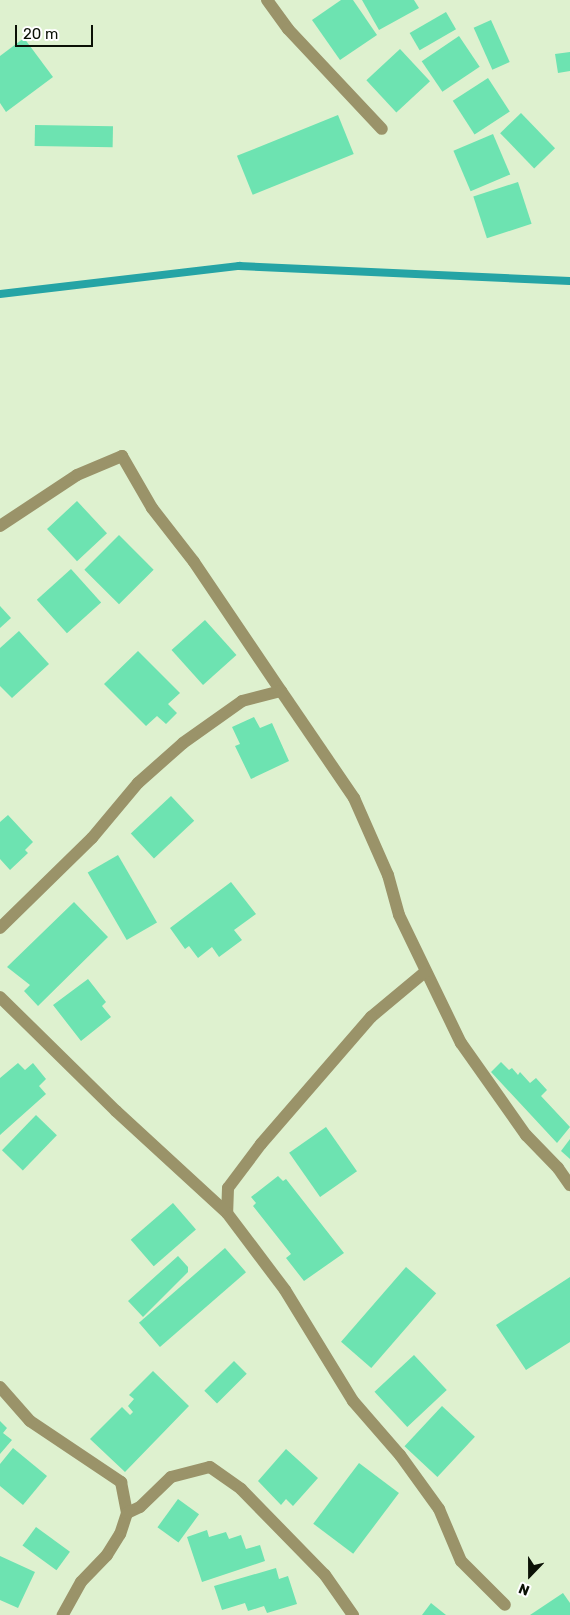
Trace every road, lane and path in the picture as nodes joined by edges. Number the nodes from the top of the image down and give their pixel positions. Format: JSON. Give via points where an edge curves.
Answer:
{"nodes":[{"id":1,"x":267,"y":0,"type":"edge"},
{"id":2,"x":382,"y":129,"type":"dead end"},
{"id":3,"x":0,"y":526,"type":"edge"},
{"id":4,"x":281,"y":691,"type":"junction"},
{"id":5,"x":0,"y":928,"type":"edge"},
{"id":6,"x":425,"y":972,"type":"junction"},
{"id":7,"x":0,"y":996,"type":"edge"},
{"id":8,"x":570,"y":1185,"type":"edge"},
{"id":9,"x":227,"y":1213,"type":"junction"},
{"id":10,"x":0,"y":1387,"type":"edge"},
{"id":11,"x":127,"y":1513,"type":"junction"},
{"id":12,"x":505,"y":1605,"type":"dead end"},
{"id":13,"x":63,"y":1615,"type":"edge"},
{"id":14,"x":353,"y":1615,"type":"edge"}],
"edges":[{"from":1,"to":2,"type":"street","via":[[288,29]]},
{"from":3,"to":4,"type":"street","via":[[77,475],[122,456],[152,508],[194,562]]},
{"from":4,"to":5,"type":"street","via":[[242,701],[183,743],[138,783],[92,838]]},
{"from":4,"to":6,"type":"street","via":[[354,798]]},
{"from":6,"to":8,"type":"street","via":[[461,1044],[486,1083]]},
{"from":6,"to":9,"type":"street","via":[[371,1017],[261,1144],[228,1188]]},
{"from":7,"to":9,"type":"street","via":[[116,1111]]},
{"from":9,"to":12,"type":"street","via":[[284,1290],[353,1401],[400,1455],[439,1509],[461,1561]]},
{"from":10,"to":11,"type":"street","via":[[30,1421],[121,1482]]},
{"from":11,"to":13,"type":"street","via":[[120,1534],[107,1555],[81,1582]]},
{"from":11,"to":14,"type":"street","via":[[140,1507],[171,1478],[210,1467],[242,1489],[318,1568]]}]}
